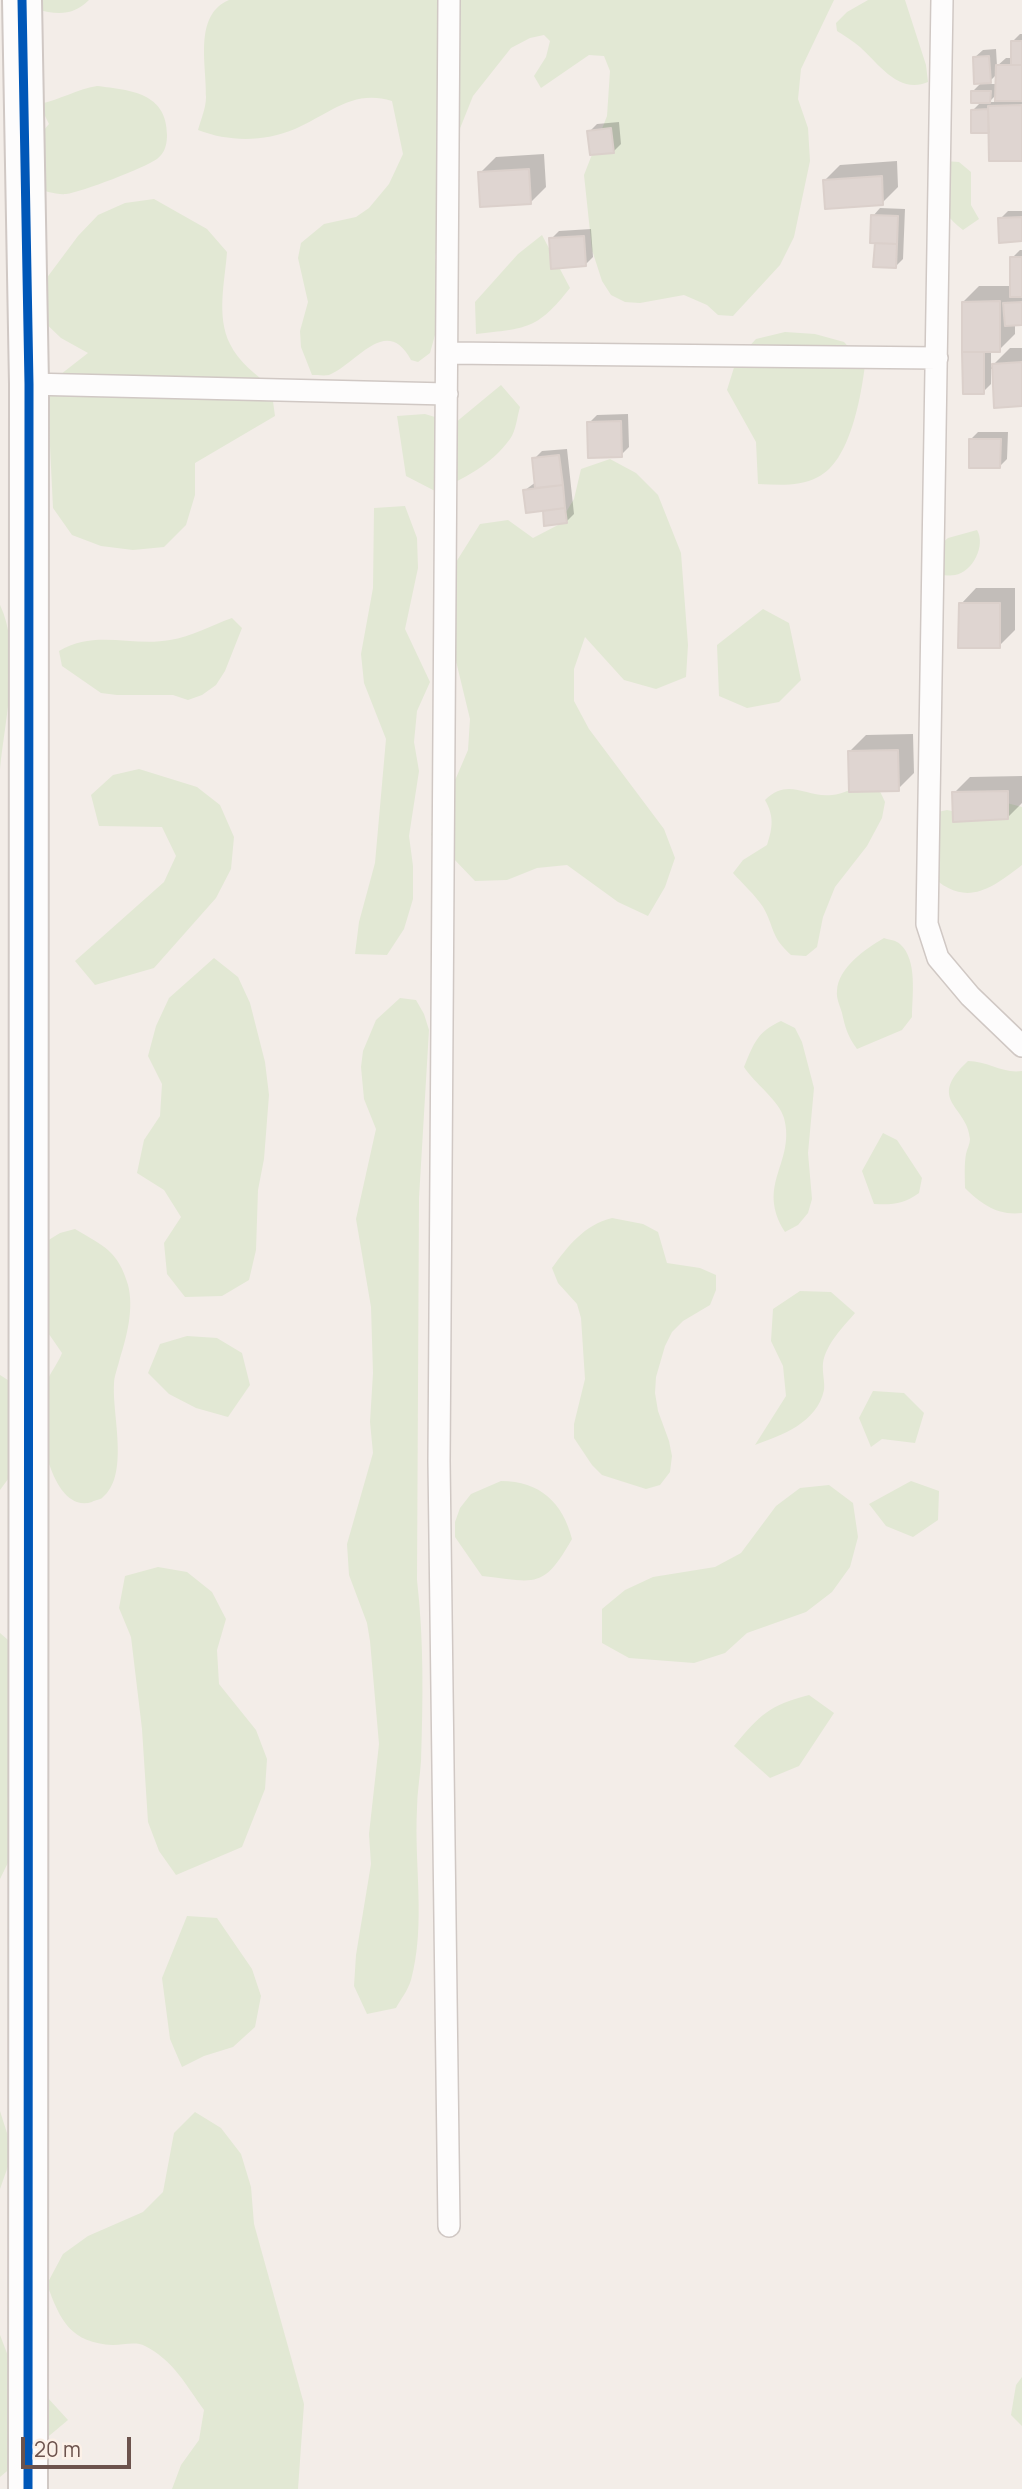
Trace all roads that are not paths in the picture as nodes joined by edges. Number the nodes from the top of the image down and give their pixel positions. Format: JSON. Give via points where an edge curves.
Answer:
{"nodes":[{"id":1,"x":22,"y":0,"type":"edge"},
{"id":2,"x":449,"y":0,"type":"edge"},
{"id":3,"x":942,"y":0,"type":"edge"},
{"id":4,"x":447,"y":353,"type":"junction"},
{"id":5,"x":937,"y":358,"type":"junction"},
{"id":6,"x":29,"y":384,"type":"junction"},
{"id":7,"x":447,"y":394,"type":"junction"},
{"id":8,"x":1022,"y":1046,"type":"edge"},
{"id":9,"x":449,"y":2225,"type":"dead end"},
{"id":10,"x":28,"y":2489,"type":"edge"}],
"edges":[{"from":1,"to":6,"type":"street"},
{"from":2,"to":4,"type":"lane"},
{"from":3,"to":5,"type":"lane"},
{"from":4,"to":5,"type":"lane"},
{"from":4,"to":7,"type":"lane"},
{"from":5,"to":8,"type":"lane","via":[[927,924],[938,958]]},
{"from":6,"to":7,"type":"lane"},
{"from":6,"to":10,"type":"street"},
{"from":7,"to":9,"type":"lane","via":[[439,1460]]}]}
